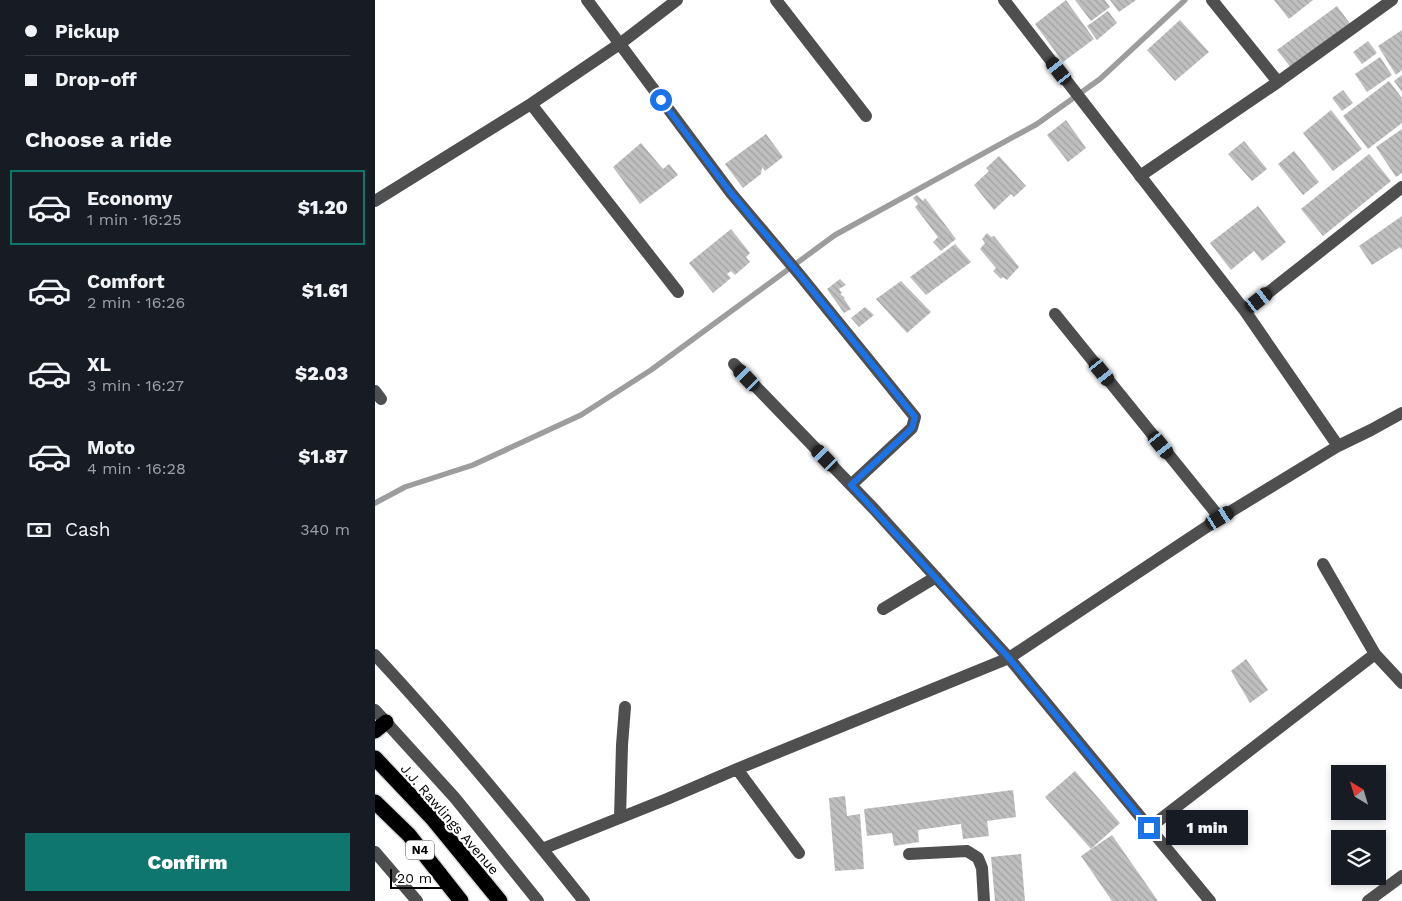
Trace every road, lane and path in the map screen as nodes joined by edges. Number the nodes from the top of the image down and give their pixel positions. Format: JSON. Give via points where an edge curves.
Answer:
{"nodes":[{"id":1,"x":587,"y":0,"type":"edge"},
{"id":2,"x":677,"y":0,"type":"edge"},
{"id":3,"x":776,"y":0,"type":"edge"},
{"id":4,"x":1004,"y":0,"type":"edge"},
{"id":5,"x":1212,"y":0,"type":"edge"},
{"id":6,"x":1392,"y":0,"type":"edge"},
{"id":7,"x":621,"y":43,"type":"junction"},
{"id":8,"x":1278,"y":82,"type":"junction"},
{"id":9,"x":531,"y":104,"type":"junction"},
{"id":10,"x":866,"y":116,"type":"dead end"},
{"id":11,"x":1140,"y":176,"type":"junction"},
{"id":12,"x":1402,"y":188,"type":"edge"},
{"id":13,"x":375,"y":201,"type":"edge"},
{"id":14,"x":678,"y":292,"type":"dead end"},
{"id":15,"x":1245,"y":311,"type":"junction"},
{"id":16,"x":1055,"y":314,"type":"dead end"},
{"id":17,"x":734,"y":364,"type":"dead end"},
{"id":18,"x":1402,"y":413,"type":"edge"},
{"id":19,"x":1338,"y":446,"type":"junction"},
{"id":20,"x":851,"y":485,"type":"junction"},
{"id":21,"x":1220,"y":518,"type":"junction"},
{"id":22,"x":1323,"y":564,"type":"dead end"},
{"id":23,"x":936,"y":577,"type":"junction"},
{"id":24,"x":883,"y":609,"type":"dead end"},
{"id":25,"x":375,"y":654,"type":"edge"},
{"id":26,"x":1375,"y":654,"type":"junction"},
{"id":27,"x":1009,"y":658,"type":"junction"},
{"id":28,"x":1402,"y":683,"type":"edge"},
{"id":29,"x":625,"y":707,"type":"dead end"},
{"id":30,"x":375,"y":710,"type":"edge"},
{"id":31,"x":381,"y":726,"type":"edge"},
{"id":32,"x":375,"y":758,"type":"edge"},
{"id":33,"x":737,"y":769,"type":"junction"},
{"id":34,"x":375,"y":802,"type":"edge"},
{"id":35,"x":620,"y":818,"type":"junction"},
{"id":36,"x":1149,"y":828,"type":"junction"},
{"id":37,"x":542,"y":848,"type":"junction"},
{"id":38,"x":375,"y":852,"type":"edge"},
{"id":39,"x":799,"y":853,"type":"dead end"},
{"id":40,"x":909,"y":854,"type":"dead end"},
{"id":41,"x":1402,"y":876,"type":"edge"},
{"id":42,"x":417,"y":901,"type":"edge"},
{"id":43,"x":461,"y":901,"type":"edge"},
{"id":44,"x":499,"y":901,"type":"edge"},
{"id":45,"x":538,"y":901,"type":"edge"},
{"id":46,"x":584,"y":901,"type":"edge"},
{"id":47,"x":984,"y":901,"type":"edge"},
{"id":48,"x":1210,"y":901,"type":"edge"},
{"id":49,"x":1368,"y":901,"type":"edge"}],
"edges":[{"from":1,"to":7,"type":"street"},
{"from":2,"to":7,"type":"street"},
{"from":3,"to":10,"type":"street"},
{"from":4,"to":11,"type":"street"},
{"from":5,"to":8,"type":"street"},
{"from":6,"to":8,"type":"street"},
{"from":7,"to":9,"type":"street"},
{"from":7,"to":20,"type":"street","via":[[731,193],[915,417],[912,428]]},
{"from":8,"to":11,"type":"street"},
{"from":9,"to":13,"type":"street"},
{"from":9,"to":14,"type":"street"},
{"from":11,"to":15,"type":"street"},
{"from":12,"to":15,"type":"street"},
{"from":15,"to":19,"type":"street"},
{"from":16,"to":21,"type":"street"},
{"from":17,"to":20,"type":"street"},
{"from":18,"to":19,"type":"street"},
{"from":19,"to":21,"type":"street"},
{"from":20,"to":23,"type":"street"},
{"from":21,"to":27,"type":"street"},
{"from":22,"to":26,"type":"street"},
{"from":23,"to":24,"type":"street"},
{"from":23,"to":27,"type":"street"},
{"from":25,"to":37,"type":"street"},
{"from":26,"to":28,"type":"street"},
{"from":26,"to":36,"type":"street"},
{"from":27,"to":33,"type":"street"},
{"from":27,"to":36,"type":"street"},
{"from":29,"to":35,"type":"street"},
{"from":30,"to":31,"type":"street"},
{"from":31,"to":45,"type":"street","via":[[455,798]]},
{"from":32,"to":44,"type":"highway","name":"J.J. Rawlings Avenue","number":"N4","via":[[432,818]]},
{"from":33,"to":35,"type":"street"},
{"from":33,"to":39,"type":"street"},
{"from":34,"to":43,"type":"highway","number":"N4","via":[[409,835]]},
{"from":35,"to":37,"type":"street"},
{"from":36,"to":48,"type":"street"},
{"from":37,"to":46,"type":"street"},
{"from":38,"to":42,"type":"street"},
{"from":40,"to":47,"type":"street","via":[[967,851],[978,858],[982,868]]},
{"from":41,"to":49,"type":"street"}]}
